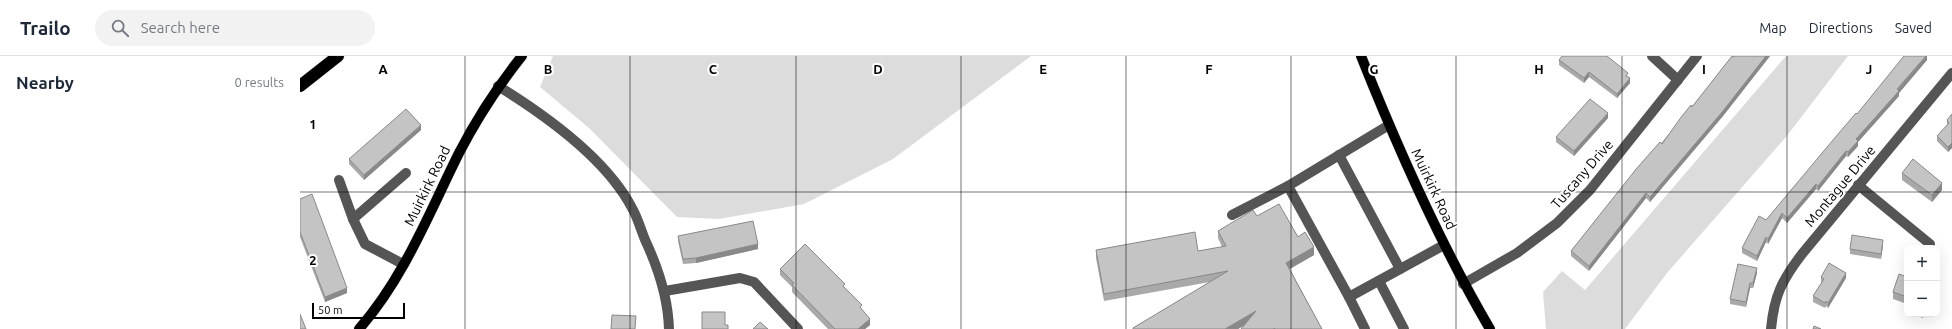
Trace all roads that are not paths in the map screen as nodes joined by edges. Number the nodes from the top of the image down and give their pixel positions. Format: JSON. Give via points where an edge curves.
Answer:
{"nodes":[{"id":1,"x":338,"y":56,"type":"edge"},
{"id":2,"x":522,"y":56,"type":"edge"},
{"id":3,"x":1361,"y":56,"type":"edge"},
{"id":4,"x":1652,"y":56,"type":"edge"},
{"id":5,"x":1697,"y":56,"type":"edge"},
{"id":6,"x":1952,"y":73,"type":"edge"},
{"id":7,"x":1678,"y":80,"type":"junction"},
{"id":8,"x":300,"y":86,"type":"edge"},
{"id":9,"x":498,"y":86,"type":"junction"},
{"id":10,"x":1389,"y":125,"type":"junction"},
{"id":11,"x":1340,"y":155,"type":"junction"},
{"id":12,"x":406,"y":173,"type":"dead end"},
{"id":13,"x":339,"y":180,"type":"dead end"},
{"id":14,"x":1858,"y":185,"type":"junction"},
{"id":15,"x":1288,"y":186,"type":"junction"},
{"id":16,"x":1232,"y":215,"type":"dead end"},
{"id":17,"x":353,"y":219,"type":"junction"},
{"id":18,"x":1930,"y":244,"type":"dead end"},
{"id":19,"x":1444,"y":245,"type":"junction"},
{"id":20,"x":403,"y":264,"type":"junction"},
{"id":21,"x":1400,"y":269,"type":"junction"},
{"id":22,"x":1379,"y":281,"type":"junction"},
{"id":23,"x":1463,"y":284,"type":"junction"},
{"id":24,"x":665,"y":291,"type":"junction"},
{"id":25,"x":1349,"y":297,"type":"junction"},
{"id":26,"x":359,"y":329,"type":"edge"},
{"id":27,"x":669,"y":329,"type":"edge"},
{"id":28,"x":798,"y":329,"type":"edge"},
{"id":29,"x":1364,"y":329,"type":"edge"},
{"id":30,"x":1404,"y":329,"type":"edge"},
{"id":31,"x":1490,"y":329,"type":"edge"},
{"id":32,"x":1771,"y":329,"type":"edge"}],
"edges":[{"from":1,"to":8,"type":"highway"},
{"from":2,"to":9,"type":"main road","name":"Muirkirk Road"},
{"from":3,"to":10,"type":"main road","name":"Muirkirk Road"},
{"from":4,"to":7,"type":"street"},
{"from":5,"to":7,"type":"street","name":"Tuscany Drive"},
{"from":6,"to":14,"type":"street","name":"Montague Drive"},
{"from":7,"to":23,"type":"street","name":"Tuscany Drive","via":[[1590,190],[1557,223],[1517,252]]},
{"from":9,"to":20,"type":"main road","name":"Muirkirk Road","via":[[462,147],[432,212]]},
{"from":9,"to":24,"type":"street","via":[[555,124],[605,171],[632,208]]},
{"from":10,"to":11,"type":"street"},
{"from":10,"to":19,"type":"main road","name":"Muirkirk Road"},
{"from":11,"to":15,"type":"street"},
{"from":11,"to":21,"type":"street"},
{"from":12,"to":17,"type":"street"},
{"from":13,"to":17,"type":"street"},
{"from":14,"to":18,"type":"street"},
{"from":14,"to":32,"type":"street","name":"Montague Drive","via":[[1786,276],[1777,293]]},
{"from":15,"to":16,"type":"street"},
{"from":15,"to":25,"type":"street"},
{"from":17,"to":20,"type":"street","via":[[365,244]]},
{"from":19,"to":21,"type":"street"},
{"from":19,"to":23,"type":"main road","name":"Muirkirk Road"},
{"from":20,"to":26,"type":"main road","name":"Muirkirk Road","via":[[384,297]]},
{"from":21,"to":22,"type":"street"},
{"from":22,"to":25,"type":"street"},
{"from":22,"to":30,"type":"street"},
{"from":23,"to":31,"type":"main road","name":"Muirkirk Road"},
{"from":24,"to":27,"type":"street"},
{"from":24,"to":28,"type":"street","via":[[740,278],[754,282]]},
{"from":25,"to":29,"type":"street"}]}
